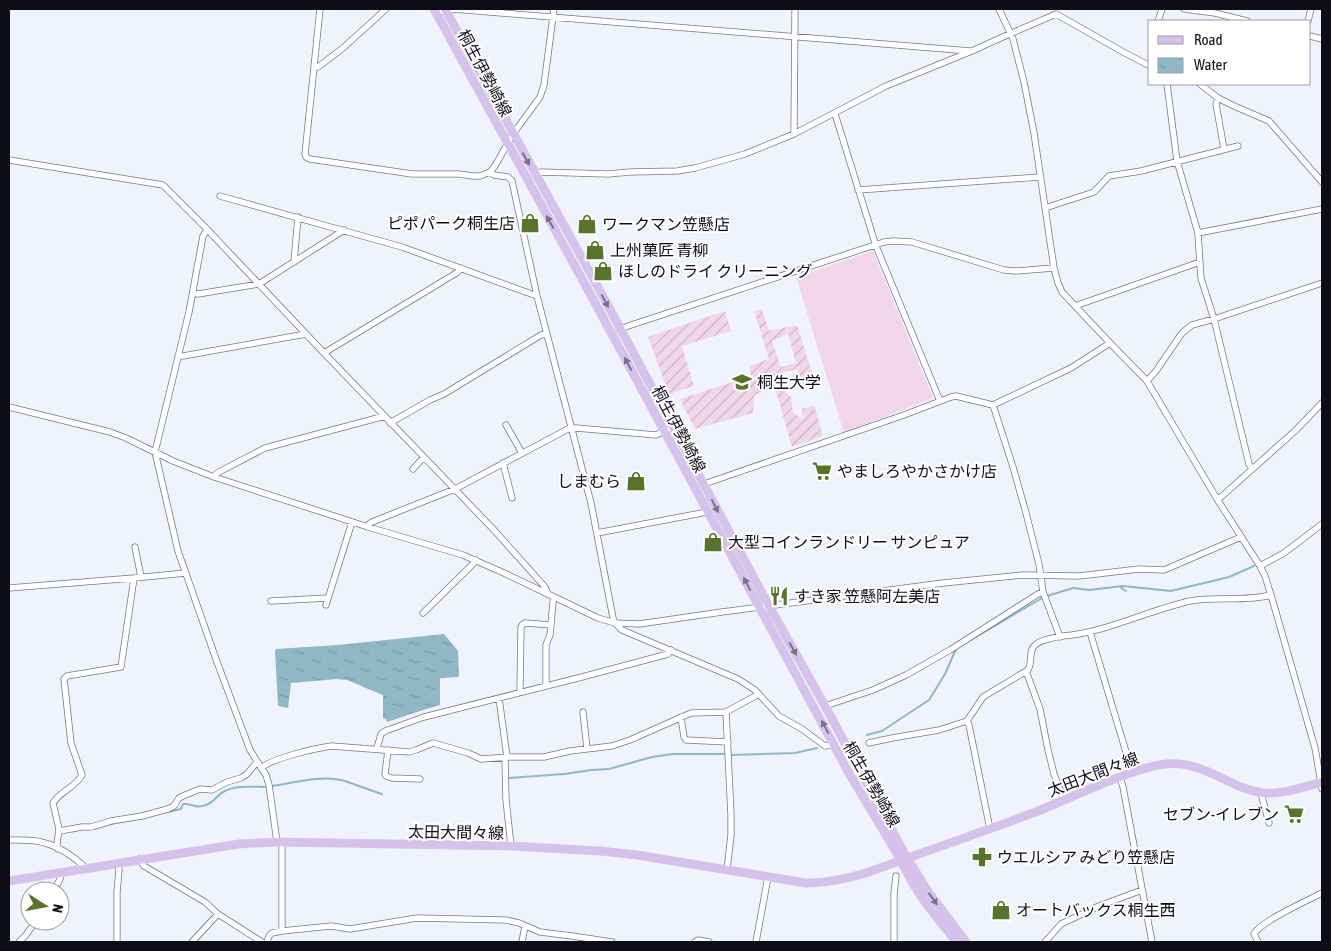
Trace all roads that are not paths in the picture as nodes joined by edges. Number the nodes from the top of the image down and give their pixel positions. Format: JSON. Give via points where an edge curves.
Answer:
{"nodes":[{"id":1,"x":320,"y":9,"type":"edge"},
{"id":2,"x":386,"y":9,"type":"edge"},
{"id":3,"x":445,"y":9,"type":"edge"},
{"id":4,"x":554,"y":9,"type":"edge"},
{"id":5,"x":796,"y":9,"type":"edge"},
{"id":6,"x":999,"y":9,"type":"edge"},
{"id":7,"x":1184,"y":9,"type":"edge"},
{"id":8,"x":435,"y":10,"type":"edge"},
{"id":9,"x":553,"y":18,"type":"junction"},
{"id":10,"x":1243,"y":20,"type":"edge"},
{"id":11,"x":1011,"y":34,"type":"junction"},
{"id":12,"x":795,"y":37,"type":"junction"},
{"id":13,"x":972,"y":51,"type":"junction"},
{"id":14,"x":1148,"y":65,"type":"edge"},
{"id":15,"x":314,"y":68,"type":"junction"},
{"id":16,"x":1167,"y":85,"type":"edge"},
{"id":17,"x":1201,"y":85,"type":"edge"},
{"id":18,"x":1218,"y":98,"type":"junction"},
{"id":19,"x":834,"y":114,"type":"junction"},
{"id":20,"x":513,"y":134,"type":"junction"},
{"id":21,"x":794,"y":134,"type":"junction"},
{"id":22,"x":507,"y":143,"type":"junction"},
{"id":23,"x":1238,"y":146,"type":"dead end"},
{"id":24,"x":1224,"y":149,"type":"junction"},
{"id":25,"x":9,"y":160,"type":"edge"},
{"id":26,"x":1177,"y":161,"type":"junction"},
{"id":27,"x":490,"y":172,"type":"junction"},
{"id":28,"x":535,"y":176,"type":"junction"},
{"id":29,"x":1040,"y":177,"type":"junction"},
{"id":30,"x":1322,"y":182,"type":"edge"},
{"id":31,"x":858,"y":190,"type":"junction"},
{"id":32,"x":220,"y":196,"type":"dead end"},
{"id":33,"x":1045,"y":208,"type":"junction"},
{"id":34,"x":1322,"y":209,"type":"edge"},
{"id":35,"x":298,"y":217,"type":"junction"},
{"id":36,"x":207,"y":230,"type":"junction"},
{"id":37,"x":344,"y":230,"type":"junction"},
{"id":38,"x":1198,"y":233,"type":"junction"},
{"id":39,"x":876,"y":246,"type":"junction"},
{"id":40,"x":294,"y":262,"type":"junction"},
{"id":41,"x":1200,"y":262,"type":"junction"},
{"id":42,"x":461,"y":268,"type":"junction"},
{"id":43,"x":1054,"y":268,"type":"junction"},
{"id":44,"x":1322,"y":283,"type":"edge"},
{"id":45,"x":259,"y":284,"type":"junction"},
{"id":46,"x":193,"y":293,"type":"junction"},
{"id":47,"x":537,"y":296,"type":"junction"},
{"id":48,"x":1075,"y":306,"type":"junction"},
{"id":49,"x":1214,"y":320,"type":"junction"},
{"id":50,"x":620,"y":329,"type":"junction"},
{"id":51,"x":306,"y":334,"type":"junction"},
{"id":52,"x":547,"y":334,"type":"junction"},
{"id":53,"x":1110,"y":343,"type":"junction"},
{"id":54,"x":324,"y":354,"type":"junction"},
{"id":55,"x":178,"y":356,"type":"junction"},
{"id":56,"x":1147,"y":382,"type":"junction"},
{"id":57,"x":940,"y":401,"type":"junction"},
{"id":58,"x":1322,"y":403,"type":"edge"},
{"id":59,"x":993,"y":405,"type":"junction"},
{"id":60,"x":9,"y":407,"type":"edge"},
{"id":61,"x":385,"y":416,"type":"junction"},
{"id":62,"x":390,"y":422,"type":"junction"},
{"id":63,"x":506,"y":425,"type":"dead end"},
{"id":64,"x":571,"y":428,"type":"junction"},
{"id":65,"x":673,"y":428,"type":"junction"},
{"id":66,"x":664,"y":432,"type":"junction"},
{"id":67,"x":155,"y":452,"type":"junction"},
{"id":68,"x":522,"y":453,"type":"junction"},
{"id":69,"x":424,"y":457,"type":"junction"},
{"id":70,"x":503,"y":463,"type":"junction"},
{"id":71,"x":413,"y":469,"type":"dead end"},
{"id":72,"x":1252,"y":469,"type":"junction"},
{"id":73,"x":214,"y":477,"type":"junction"},
{"id":74,"x":704,"y":484,"type":"junction"},
{"id":75,"x":455,"y":489,"type":"junction"},
{"id":76,"x":512,"y":498,"type":"dead end"},
{"id":77,"x":1217,"y":499,"type":"junction"},
{"id":78,"x":708,"y":511,"type":"junction"},
{"id":79,"x":352,"y":522,"type":"junction"},
{"id":80,"x":1322,"y":524,"type":"edge"},
{"id":81,"x":368,"y":527,"type":"junction"},
{"id":82,"x":597,"y":533,"type":"junction"},
{"id":83,"x":1241,"y":537,"type":"junction"},
{"id":84,"x":135,"y":547,"type":"dead end"},
{"id":85,"x":476,"y":560,"type":"junction"},
{"id":86,"x":1260,"y":566,"type":"junction"},
{"id":87,"x":186,"y":573,"type":"junction"},
{"id":88,"x":1040,"y":575,"type":"junction"},
{"id":89,"x":134,"y":578,"type":"junction"},
{"id":90,"x":141,"y":578,"type":"junction"},
{"id":91,"x":9,"y":588,"type":"edge"},
{"id":92,"x":1043,"y":592,"type":"junction"},
{"id":93,"x":1272,"y":595,"type":"junction"},
{"id":94,"x":551,"y":596,"type":"junction"},
{"id":95,"x":328,"y":598,"type":"junction"},
{"id":96,"x":271,"y":601,"type":"dead end"},
{"id":97,"x":326,"y":605,"type":"dead end"},
{"id":98,"x":769,"y":606,"type":"junction"},
{"id":99,"x":759,"y":607,"type":"junction"},
{"id":100,"x":423,"y":613,"type":"dead end"},
{"id":101,"x":615,"y":623,"type":"junction"},
{"id":102,"x":551,"y":625,"type":"junction"},
{"id":103,"x":1090,"y":632,"type":"junction"},
{"id":104,"x":1060,"y":637,"type":"junction"},
{"id":105,"x":671,"y":650,"type":"junction"},
{"id":106,"x":1026,"y":671,"type":"junction"},
{"id":107,"x":546,"y":686,"type":"junction"},
{"id":108,"x":520,"y":692,"type":"junction"},
{"id":109,"x":759,"y":694,"type":"junction"},
{"id":110,"x":499,"y":698,"type":"junction"},
{"id":111,"x":825,"y":706,"type":"junction"},
{"id":112,"x":584,"y":712,"type":"dead end"},
{"id":113,"x":726,"y":712,"type":"junction"},
{"id":114,"x":681,"y":717,"type":"junction"},
{"id":115,"x":967,"y":722,"type":"junction"},
{"id":116,"x":728,"y":742,"type":"junction"},
{"id":117,"x":870,"y":744,"type":"dead end"},
{"id":118,"x":834,"y":745,"type":"junction"},
{"id":119,"x":377,"y":748,"type":"junction"},
{"id":120,"x":587,"y":749,"type":"junction"},
{"id":121,"x":388,"y":750,"type":"junction"},
{"id":122,"x":506,"y":757,"type":"junction"},
{"id":123,"x":256,"y":762,"type":"junction"},
{"id":124,"x":261,"y":768,"type":"junction"},
{"id":125,"x":1132,"y":772,"type":"junction"},
{"id":126,"x":1120,"y":777,"type":"junction"},
{"id":127,"x":420,"y":779,"type":"dead end"},
{"id":128,"x":1322,"y":784,"type":"edge"},
{"id":129,"x":1263,"y":793,"type":"junction"},
{"id":130,"x":1064,"y":800,"type":"junction"},
{"id":131,"x":1269,"y":823,"type":"dead end"},
{"id":132,"x":990,"y":829,"type":"junction"},
{"id":133,"x":60,"y":831,"type":"junction"},
{"id":134,"x":9,"y":840,"type":"edge"},
{"id":135,"x":280,"y":842,"type":"junction"},
{"id":136,"x":511,"y":846,"type":"junction"},
{"id":137,"x":58,"y":849,"type":"junction"},
{"id":138,"x":139,"y":859,"type":"junction"},
{"id":139,"x":904,"y":859,"type":"junction"},
{"id":140,"x":118,"y":862,"type":"junction"},
{"id":141,"x":86,"y":868,"type":"junction"},
{"id":142,"x":727,"y":870,"type":"junction"},
{"id":143,"x":62,"y":872,"type":"junction"},
{"id":144,"x":768,"y":876,"type":"junction"},
{"id":145,"x":896,"y":876,"type":"dead end"},
{"id":146,"x":9,"y":881,"type":"edge"},
{"id":147,"x":59,"y":881,"type":"edge"},
{"id":148,"x":1142,"y":890,"type":"junction"},
{"id":149,"x":1322,"y":893,"type":"edge"},
{"id":150,"x":218,"y":914,"type":"junction"},
{"id":151,"x":524,"y":926,"type":"junction"},
{"id":152,"x":29,"y":931,"type":"edge"},
{"id":153,"x":282,"y":931,"type":"junction"},
{"id":154,"x":19,"y":942,"type":"edge"},
{"id":155,"x":117,"y":942,"type":"edge"},
{"id":156,"x":192,"y":942,"type":"edge"},
{"id":157,"x":262,"y":942,"type":"edge"},
{"id":158,"x":267,"y":942,"type":"edge"},
{"id":159,"x":522,"y":942,"type":"edge"},
{"id":160,"x":612,"y":942,"type":"edge"},
{"id":161,"x":695,"y":942,"type":"edge"},
{"id":162,"x":709,"y":942,"type":"edge"},
{"id":163,"x":756,"y":942,"type":"edge"},
{"id":164,"x":894,"y":942,"type":"edge"},
{"id":165,"x":956,"y":942,"type":"edge"},
{"id":166,"x":966,"y":942,"type":"edge"},
{"id":167,"x":1045,"y":942,"type":"edge"},
{"id":168,"x":1152,"y":942,"type":"edge"},
{"id":169,"x":1258,"y":942,"type":"edge"}],
"edges":[{"from":1,"to":15,"type":"street"},
{"from":2,"to":15,"type":"street","via":[[344,48]]},
{"from":3,"to":8,"type":"street"},
{"from":3,"to":9,"type":"street"},
{"from":3,"to":20,"type":"main road","name":"桐生伊勢崎線"},
{"from":4,"to":9,"type":"street"},
{"from":5,"to":12,"type":"street"},
{"from":6,"to":11,"type":"street"},
{"from":7,"to":10,"type":"street"},
{"from":8,"to":22,"type":"main road","name":"桐生伊勢崎線"},
{"from":9,"to":12,"type":"street"},
{"from":9,"to":20,"type":"street","via":[[544,85],[540,96]]},
{"from":11,"to":13,"type":"street"},
{"from":11,"to":14,"type":"street","via":[[1056,14]]},
{"from":11,"to":29,"type":"street","via":[[1025,90]]},
{"from":12,"to":13,"type":"street"},
{"from":12,"to":21,"type":"street"},
{"from":13,"to":19,"type":"street","via":[[886,86]]},
{"from":15,"to":27,"type":"street","via":[[306,157],[412,174],[480,176]]},
{"from":16,"to":26,"type":"street"},
{"from":17,"to":18,"type":"street"},
{"from":18,"to":24,"type":"street","via":[[1216,104]]},
{"from":18,"to":30,"type":"street","via":[[1269,121]]},
{"from":19,"to":21,"type":"street"},
{"from":19,"to":31,"type":"street"},
{"from":20,"to":22,"type":"street"},
{"from":20,"to":28,"type":"main road","name":"桐生伊勢崎線","one_way":true},
{"from":21,"to":28,"type":"street","via":[[745,154],[677,171],[541,172]]},
{"from":22,"to":27,"type":"street"},
{"from":66,"to":22,"type":"main road","name":"桐生伊勢崎線","one_way":true},
{"from":23,"to":24,"type":"street"},
{"from":24,"to":26,"type":"street"},
{"from":25,"to":36,"type":"street","via":[[163,184]]},
{"from":26,"to":33,"type":"street","via":[[1109,176],[1094,192]]},
{"from":26,"to":38,"type":"street"},
{"from":27,"to":47,"type":"street","via":[[511,179]]},
{"from":28,"to":50,"type":"main road","name":"桐生伊勢崎線","one_way":true},
{"from":29,"to":31,"type":"street"},
{"from":29,"to":33,"type":"street"},
{"from":31,"to":39,"type":"street"},
{"from":32,"to":35,"type":"street"},
{"from":33,"to":43,"type":"street"},
{"from":34,"to":38,"type":"street"},
{"from":35,"to":37,"type":"street"},
{"from":35,"to":40,"type":"street"},
{"from":36,"to":45,"type":"street"},
{"from":36,"to":46,"type":"street","via":[[203,236]]},
{"from":37,"to":40,"type":"street"},
{"from":37,"to":42,"type":"street"},
{"from":38,"to":41,"type":"street"},
{"from":39,"to":43,"type":"street","via":[[893,241],[912,242],[1010,271]]},
{"from":39,"to":50,"type":"street"},
{"from":39,"to":57,"type":"street"},
{"from":40,"to":45,"type":"street"},
{"from":41,"to":48,"type":"street"},
{"from":41,"to":49,"type":"street"},
{"from":42,"to":47,"type":"street"},
{"from":42,"to":54,"type":"street"},
{"from":43,"to":48,"type":"street","via":[[1062,292]]},
{"from":44,"to":49,"type":"street"},
{"from":45,"to":46,"type":"street"},
{"from":45,"to":51,"type":"street"},
{"from":46,"to":55,"type":"street"},
{"from":47,"to":52,"type":"street"},
{"from":48,"to":53,"type":"street"},
{"from":49,"to":56,"type":"street","via":[[1192,325],[1182,333]]},
{"from":49,"to":72,"type":"street"},
{"from":50,"to":65,"type":"main road","name":"桐生伊勢崎線"},
{"from":51,"to":54,"type":"street"},
{"from":51,"to":55,"type":"street"},
{"from":52,"to":62,"type":"street"},
{"from":52,"to":64,"type":"street"},
{"from":53,"to":56,"type":"street"},
{"from":53,"to":59,"type":"street","via":[[1072,368]]},
{"from":54,"to":61,"type":"street"},
{"from":55,"to":67,"type":"street"},
{"from":56,"to":77,"type":"street"},
{"from":57,"to":59,"type":"street","via":[[956,396]]},
{"from":57,"to":74,"type":"street"},
{"from":58,"to":72,"type":"street","via":[[1296,431]]},
{"from":59,"to":88,"type":"street","via":[[1013,467]]},
{"from":60,"to":67,"type":"street","via":[[110,432]]},
{"from":61,"to":62,"type":"street"},
{"from":61,"to":73,"type":"street","via":[[266,448]]},
{"from":62,"to":69,"type":"street"},
{"from":63,"to":68,"type":"street"},
{"from":64,"to":66,"type":"street"},
{"from":64,"to":68,"type":"street"},
{"from":64,"to":82,"type":"street"},
{"from":65,"to":66,"type":"street"},
{"from":65,"to":74,"type":"main road","name":"桐生伊勢崎線"},
{"from":66,"to":78,"type":"main road","name":"桐生伊勢崎線"},
{"from":67,"to":73,"type":"street"},
{"from":67,"to":87,"type":"street"},
{"from":68,"to":70,"type":"street"},
{"from":69,"to":71,"type":"street"},
{"from":69,"to":75,"type":"street"},
{"from":70,"to":75,"type":"street"},
{"from":70,"to":76,"type":"street"},
{"from":72,"to":77,"type":"street"},
{"from":73,"to":79,"type":"street"},
{"from":74,"to":98,"type":"main road","name":"桐生伊勢崎線","one_way":true},
{"from":75,"to":81,"type":"street","via":[[372,522]]},
{"from":75,"to":94,"type":"street"},
{"from":77,"to":83,"type":"street"},
{"from":78,"to":82,"type":"street"},
{"from":99,"to":78,"type":"main road","name":"桐生伊勢崎線","one_way":true},
{"from":79,"to":81,"type":"street"},
{"from":79,"to":95,"type":"street"},
{"from":80,"to":86,"type":"street"},
{"from":81,"to":85,"type":"street"},
{"from":82,"to":101,"type":"street"},
{"from":83,"to":86,"type":"street"},
{"from":83,"to":88,"type":"street","via":[[1164,570],[1140,569],[1079,576]]},
{"from":84,"to":90,"type":"street"},
{"from":85,"to":94,"type":"street"},
{"from":85,"to":100,"type":"street"},
{"from":86,"to":93,"type":"street"},
{"from":87,"to":90,"type":"street"},
{"from":87,"to":123,"type":"street"},
{"from":88,"to":92,"type":"street"},
{"from":88,"to":98,"type":"street","via":[[943,583]]},
{"from":89,"to":90,"type":"street"},
{"from":89,"to":91,"type":"street"},
{"from":89,"to":133,"type":"street","via":[[121,666],[64,679],[71,743],[82,775],[54,800]]},
{"from":92,"to":104,"type":"street"},
{"from":92,"to":111,"type":"street","via":[[906,675]]},
{"from":93,"to":103,"type":"street","via":[[1190,601]]},
{"from":93,"to":128,"type":"street"},
{"from":94,"to":101,"type":"street"},
{"from":94,"to":102,"type":"street"},
{"from":95,"to":96,"type":"street"},
{"from":95,"to":97,"type":"street"},
{"from":98,"to":99,"type":"street"},
{"from":98,"to":111,"type":"main road","name":"桐生伊勢崎線","one_way":true},
{"from":99,"to":101,"type":"street","via":[[639,624]]},
{"from":118,"to":99,"type":"main road","name":"桐生伊勢崎線","one_way":true},
{"from":101,"to":105,"type":"street","via":[[622,630]]},
{"from":102,"to":107,"type":"street","via":[[546,645]]},
{"from":102,"to":108,"type":"street","via":[[522,624]]},
{"from":103,"to":104,"type":"street"},
{"from":103,"to":125,"type":"street"},
{"from":104,"to":106,"type":"street","via":[[1035,645]]},
{"from":105,"to":107,"type":"street","via":[[668,654]]},
{"from":105,"to":109,"type":"street","via":[[738,679]]},
{"from":106,"to":115,"type":"street","via":[[983,697]]},
{"from":106,"to":130,"type":"street","via":[[1040,709],[1054,774]]},
{"from":107,"to":108,"type":"street"},
{"from":108,"to":110,"type":"street"},
{"from":109,"to":113,"type":"street"},
{"from":109,"to":118,"type":"street","via":[[784,720],[825,746]]},
{"from":110,"to":119,"type":"street","via":[[387,730],[381,734]]},
{"from":110,"to":122,"type":"street"},
{"from":111,"to":139,"type":"main road","name":"桐生伊勢崎線"},
{"from":112,"to":120,"type":"street"},
{"from":113,"to":114,"type":"street","via":[[694,712]]},
{"from":113,"to":116,"type":"street"},
{"from":114,"to":116,"type":"street","via":[[686,740]]},
{"from":114,"to":120,"type":"street","via":[[622,743]]},
{"from":115,"to":117,"type":"street"},
{"from":115,"to":132,"type":"street"},
{"from":116,"to":142,"type":"street","via":[[732,815]]},
{"from":118,"to":139,"type":"main road","name":"桐生伊勢崎線"},
{"from":119,"to":121,"type":"street"},
{"from":119,"to":124,"type":"street","via":[[320,747]]},
{"from":120,"to":122,"type":"street","via":[[544,757]]},
{"from":121,"to":122,"type":"street","via":[[413,751],[433,743],[481,759]]},
{"from":121,"to":127,"type":"street","via":[[386,776]]},
{"from":122,"to":136,"type":"street"},
{"from":123,"to":124,"type":"street"},
{"from":123,"to":133,"type":"street","via":[[240,778],[212,790],[200,789],[183,796],[168,809]]},
{"from":124,"to":135,"type":"street","via":[[269,785]]},
{"from":125,"to":126,"type":"main road","name":"太田大間々線"},
{"from":125,"to":129,"type":"main road","name":"太田大間々線","via":[[1166,764],[1190,765]]},
{"from":126,"to":130,"type":"main road","name":"太田大間々線"},
{"from":126,"to":148,"type":"street"},
{"from":128,"to":129,"type":"main road","name":"太田大間々線"},
{"from":129,"to":131,"type":"street"},
{"from":130,"to":132,"type":"main road","name":"太田大間々線"},
{"from":132,"to":139,"type":"main road","name":"太田大間々線"},
{"from":133,"to":137,"type":"street"},
{"from":134,"to":137,"type":"street","via":[[44,842]]},
{"from":135,"to":136,"type":"main road","name":"太田大間々線"},
{"from":135,"to":138,"type":"main road","name":"太田大間々線","via":[[239,844]]},
{"from":135,"to":153,"type":"street"},
{"from":136,"to":142,"type":"main road","name":"太田大間々線","via":[[600,850]]},
{"from":137,"to":141,"type":"street"},
{"from":138,"to":140,"type":"main road","name":"太田大間々線"},
{"from":138,"to":150,"type":"street","via":[[144,866],[205,902]]},
{"from":139,"to":144,"type":"main road","name":"太田大間々線","via":[[830,882]]},
{"from":139,"to":165,"type":"main road","name":"桐生伊勢崎線","via":[[906,871],[924,900]]},
{"from":139,"to":166,"type":"main road","name":"桐生伊勢崎線","one_way":true},
{"from":140,"to":141,"type":"main road","name":"太田大間々線"},
{"from":140,"to":155,"type":"street"},
{"from":141,"to":143,"type":"main road","name":"太田大間々線"},
{"from":142,"to":144,"type":"main road","name":"太田大間々線"},
{"from":143,"to":146,"type":"main road","name":"太田大間々線"},
{"from":143,"to":147,"type":"street"},
{"from":144,"to":163,"type":"street"},
{"from":145,"to":164,"type":"street"},
{"from":148,"to":167,"type":"street","via":[[1061,924]]},
{"from":148,"to":168,"type":"street"},
{"from":149,"to":169,"type":"street","via":[[1265,924],[1254,934]]},
{"from":150,"to":156,"type":"street"},
{"from":150,"to":157,"type":"street"},
{"from":151,"to":153,"type":"street","via":[[506,920],[417,918],[350,929],[331,926]]},
{"from":151,"to":159,"type":"street"},
{"from":151,"to":160,"type":"street","via":[[540,932]]},
{"from":152,"to":154,"type":"street"},
{"from":153,"to":158,"type":"street","via":[[272,933]]},
{"from":161,"to":162,"type":"street"}]}
